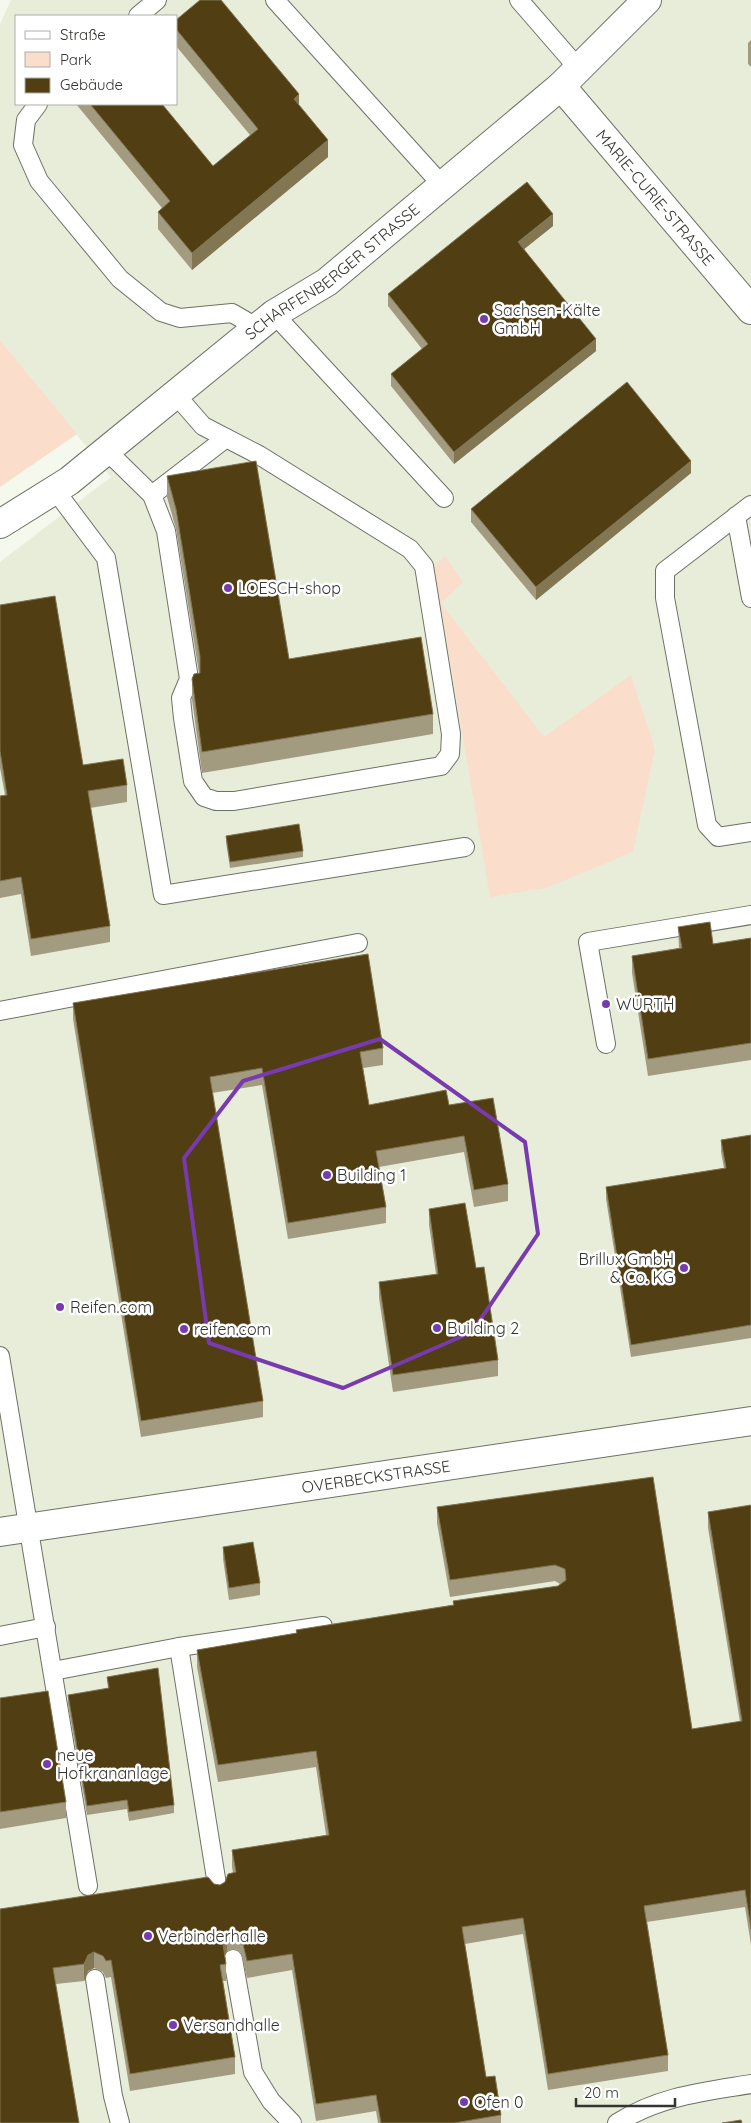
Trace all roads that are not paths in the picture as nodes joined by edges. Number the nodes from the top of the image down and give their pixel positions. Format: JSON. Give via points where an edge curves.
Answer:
{"nodes":[{"id":1,"x":157,"y":0,"type":"edge"},
{"id":2,"x":275,"y":0,"type":"edge"},
{"id":3,"x":519,"y":0,"type":"edge"},
{"id":4,"x":647,"y":0,"type":"edge"},
{"id":5,"x":139,"y":15,"type":"edge"},
{"id":6,"x":569,"y":77,"type":"junction"},
{"id":7,"x":37,"y":105,"type":"edge"},
{"id":8,"x":442,"y":185,"type":"junction"},
{"id":9,"x":751,"y":310,"type":"edge"},
{"id":10,"x":266,"y":321,"type":"junction"},
{"id":11,"x":176,"y":396,"type":"junction"},
{"id":12,"x":226,"y":438,"type":"junction"},
{"id":13,"x":107,"y":451,"type":"junction"},
{"id":14,"x":55,"y":490,"type":"junction"},
{"id":15,"x":152,"y":494,"type":"junction"},
{"id":16,"x":444,"y":498,"type":"dead end"},
{"id":17,"x":751,"y":505,"type":"edge"},
{"id":18,"x":736,"y":516,"type":"junction"},
{"id":19,"x":0,"y":524,"type":"edge"},
{"id":20,"x":751,"y":598,"type":"edge"},
{"id":21,"x":751,"y":832,"type":"edge"},
{"id":22,"x":465,"y":847,"type":"dead end"},
{"id":23,"x":751,"y":916,"type":"edge"},
{"id":24,"x":358,"y":943,"type":"dead end"},
{"id":25,"x":0,"y":1011,"type":"edge"},
{"id":26,"x":606,"y":1044,"type":"dead end"},
{"id":27,"x":0,"y":1356,"type":"edge"},
{"id":28,"x":751,"y":1421,"type":"edge"},
{"id":29,"x":30,"y":1530,"type":"junction"},
{"id":30,"x":0,"y":1532,"type":"edge"},
{"id":31,"x":343,"y":1623,"type":"edge"},
{"id":32,"x":46,"y":1627,"type":"junction"},
{"id":33,"x":0,"y":1636,"type":"edge"},
{"id":34,"x":179,"y":1647,"type":"junction"},
{"id":35,"x":53,"y":1671,"type":"junction"},
{"id":36,"x":88,"y":1886,"type":"dead end"},
{"id":37,"x":218,"y":1891,"type":"edge"},
{"id":38,"x":233,"y":1959,"type":"dead end"},
{"id":39,"x":95,"y":1979,"type":"dead end"},
{"id":40,"x":751,"y":2084,"type":"edge"},
{"id":41,"x":117,"y":2120,"type":"edge"},
{"id":42,"x":292,"y":2123,"type":"edge"},
{"id":43,"x":617,"y":2123,"type":"edge"}],
"edges":[{"from":1,"to":5,"type":"lane"},
{"from":2,"to":8,"type":"lane"},
{"from":3,"to":6,"type":"lane"},
{"from":4,"to":6,"type":"street","name":"SCHARFENBERGER STRASSE"},
{"from":6,"to":8,"type":"street","name":"SCHARFENBERGER STRASSE"},
{"from":6,"to":9,"type":"street","name":"MARIE-CURIE-STRASSE"},
{"from":7,"to":10,"type":"lane","via":[[26,120],[23,145],[39,181],[120,280],[160,312],[180,318],[232,313]]},
{"from":8,"to":10,"type":"street","name":"SCHARFENBERGER STRASSE","via":[[326,282]]},
{"from":10,"to":11,"type":"street","name":"SCHARFENBERGER STRASSE"},
{"from":10,"to":16,"type":"lane"},
{"from":11,"to":12,"type":"lane","via":[[203,426]]},
{"from":11,"to":13,"type":"street","name":"SCHARFENBERGER STRASSE"},
{"from":12,"to":15,"type":"lane"},
{"from":12,"to":15,"type":"lane","via":[[410,548],[424,566],[450,734],[450,754],[441,766],[234,801],[204,797],[193,781],[182,698],[189,679],[166,531]]},
{"from":13,"to":14,"type":"street","name":"SCHARFENBERGER STRASSE"},
{"from":13,"to":15,"type":"lane"},
{"from":14,"to":19,"type":"street","name":"SCHARFENBERGER STRASSE"},
{"from":14,"to":22,"type":"lane","via":[[106,558],[163,895]]},
{"from":17,"to":18,"type":"lane"},
{"from":18,"to":20,"type":"lane"},
{"from":18,"to":21,"type":"lane","via":[[665,571],[665,598],[707,825],[718,837]]},
{"from":23,"to":26,"type":"lane","via":[[588,942]]},
{"from":24,"to":25,"type":"lane"},
{"from":27,"to":29,"type":"lane"},
{"from":28,"to":29,"type":"street","name":"OVERBECKSTRASSE"},
{"from":29,"to":30,"type":"street","name":"OVERBECKSTRASSE"},
{"from":29,"to":32,"type":"lane"},
{"from":31,"to":34,"type":"lane"},
{"from":32,"to":33,"type":"lane"},
{"from":32,"to":35,"type":"lane"},
{"from":34,"to":35,"type":"lane"},
{"from":34,"to":37,"type":"lane"},
{"from":35,"to":36,"type":"lane"},
{"from":38,"to":42,"type":"lane","via":[[253,2072],[271,2101]]},
{"from":39,"to":41,"type":"lane"},
{"from":40,"to":43,"type":"lane","via":[[672,2097],[639,2109]]}]}
